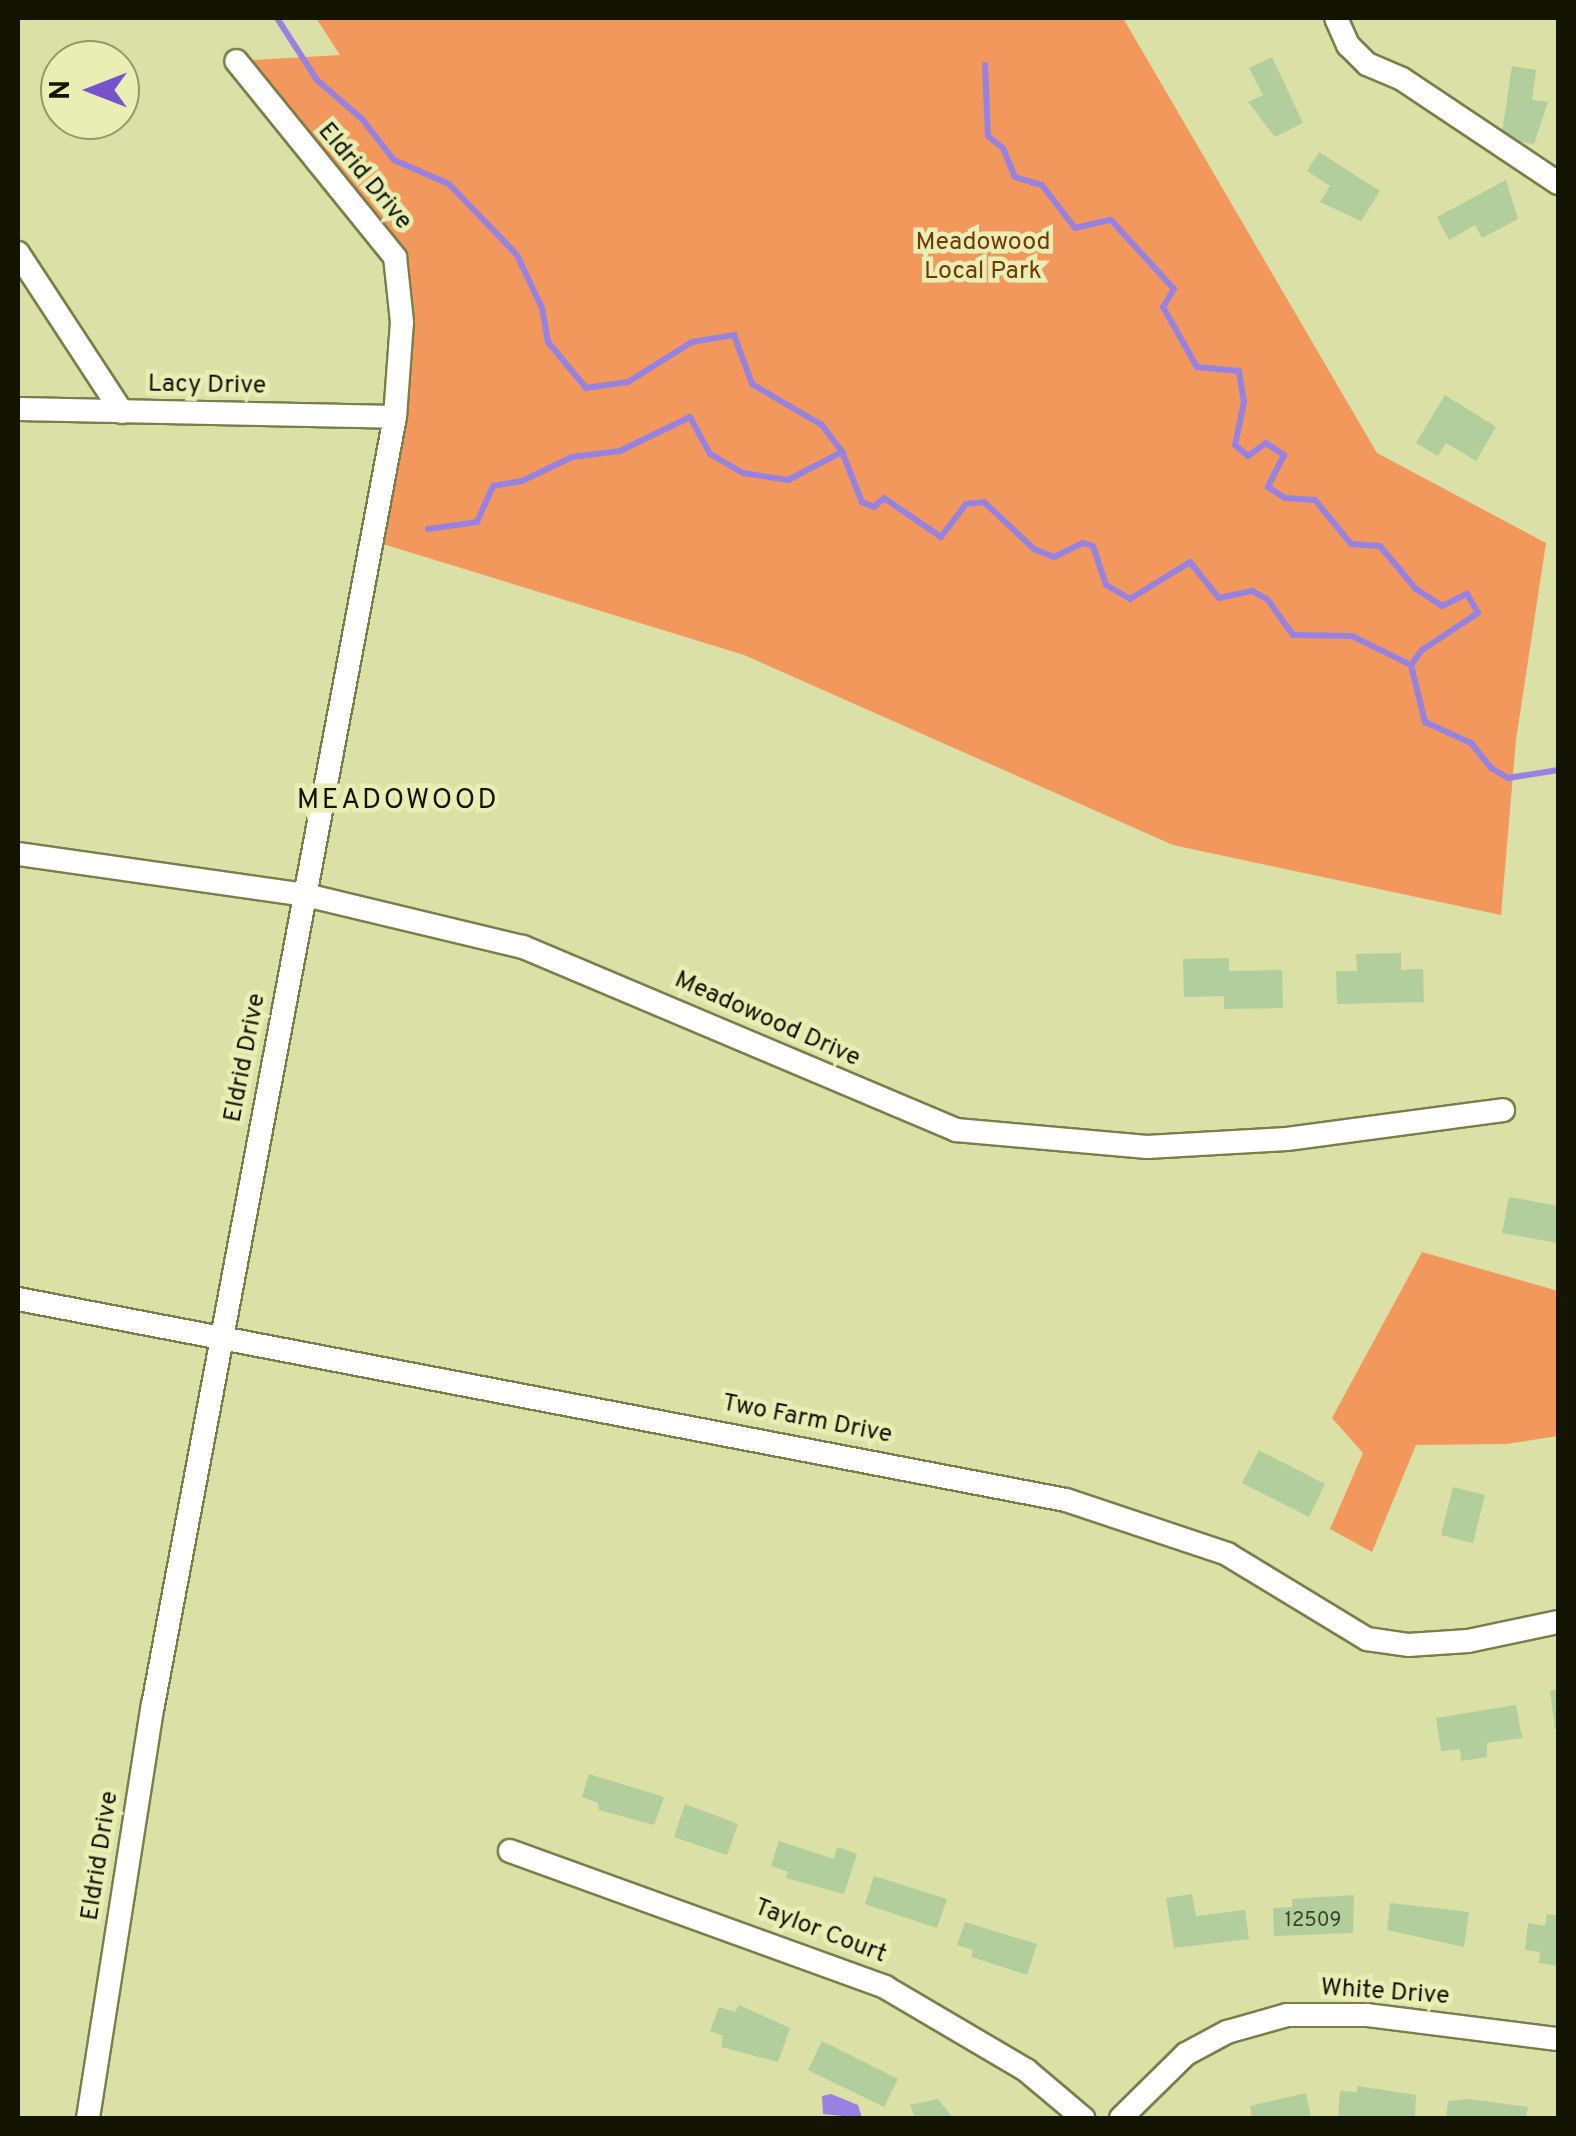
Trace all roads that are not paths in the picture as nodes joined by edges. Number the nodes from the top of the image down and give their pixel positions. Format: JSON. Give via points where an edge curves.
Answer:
{"nodes":[{"id":1,"x":1336,"y":18,"type":"edge"},
{"id":2,"x":236,"y":61,"type":"dead end"},
{"id":3,"x":1558,"y":183,"type":"edge"},
{"id":4,"x":18,"y":253,"type":"edge"},
{"id":5,"x":18,"y":408,"type":"edge"},
{"id":6,"x":122,"y":412,"type":"junction"},
{"id":7,"x":395,"y":416,"type":"junction"},
{"id":8,"x":18,"y":854,"type":"edge"},
{"id":9,"x":306,"y":895,"type":"junction"},
{"id":10,"x":1503,"y":1110,"type":"dead end"},
{"id":11,"x":18,"y":1300,"type":"edge"},
{"id":12,"x":221,"y":1336,"type":"junction"},
{"id":13,"x":1558,"y":1622,"type":"edge"},
{"id":14,"x":510,"y":1851,"type":"dead end"},
{"id":15,"x":1558,"y":2038,"type":"edge"},
{"id":16,"x":88,"y":2118,"type":"edge"},
{"id":17,"x":1083,"y":2118,"type":"edge"},
{"id":18,"x":1121,"y":2118,"type":"edge"}],
"edges":[{"from":1,"to":3,"type":"street","via":[[1368,64],[1402,79]]},
{"from":2,"to":7,"type":"street","name":"Eldrid Drive","via":[[395,257],[402,322]]},
{"from":4,"to":6,"type":"street"},
{"from":5,"to":6,"type":"street","name":"Lacy Drive"},
{"from":6,"to":7,"type":"street","name":"Lacy Drive"},
{"from":7,"to":9,"type":"street","name":"Eldrid Drive"},
{"from":8,"to":9,"type":"street","name":"Meadowood Drive"},
{"from":9,"to":10,"type":"street","name":"Meadowood Drive","via":[[524,947],[956,1130],[1147,1147],[1287,1139]]},
{"from":9,"to":12,"type":"street","name":"Eldrid Drive"},
{"from":11,"to":12,"type":"street","name":"Two Farm Drive"},
{"from":12,"to":13,"type":"street","name":"Two Farm Drive","via":[[1066,1500],[1227,1554],[1368,1639],[1408,1645],[1468,1641]]},
{"from":12,"to":16,"type":"street","name":"Eldrid Drive"},
{"from":14,"to":17,"type":"street","name":"Taylor Court","via":[[885,1987],[1026,2070]]},
{"from":15,"to":18,"type":"street","name":"White Drive","via":[[1368,2015],[1287,2015],[1227,2032],[1186,2054]]}]}
